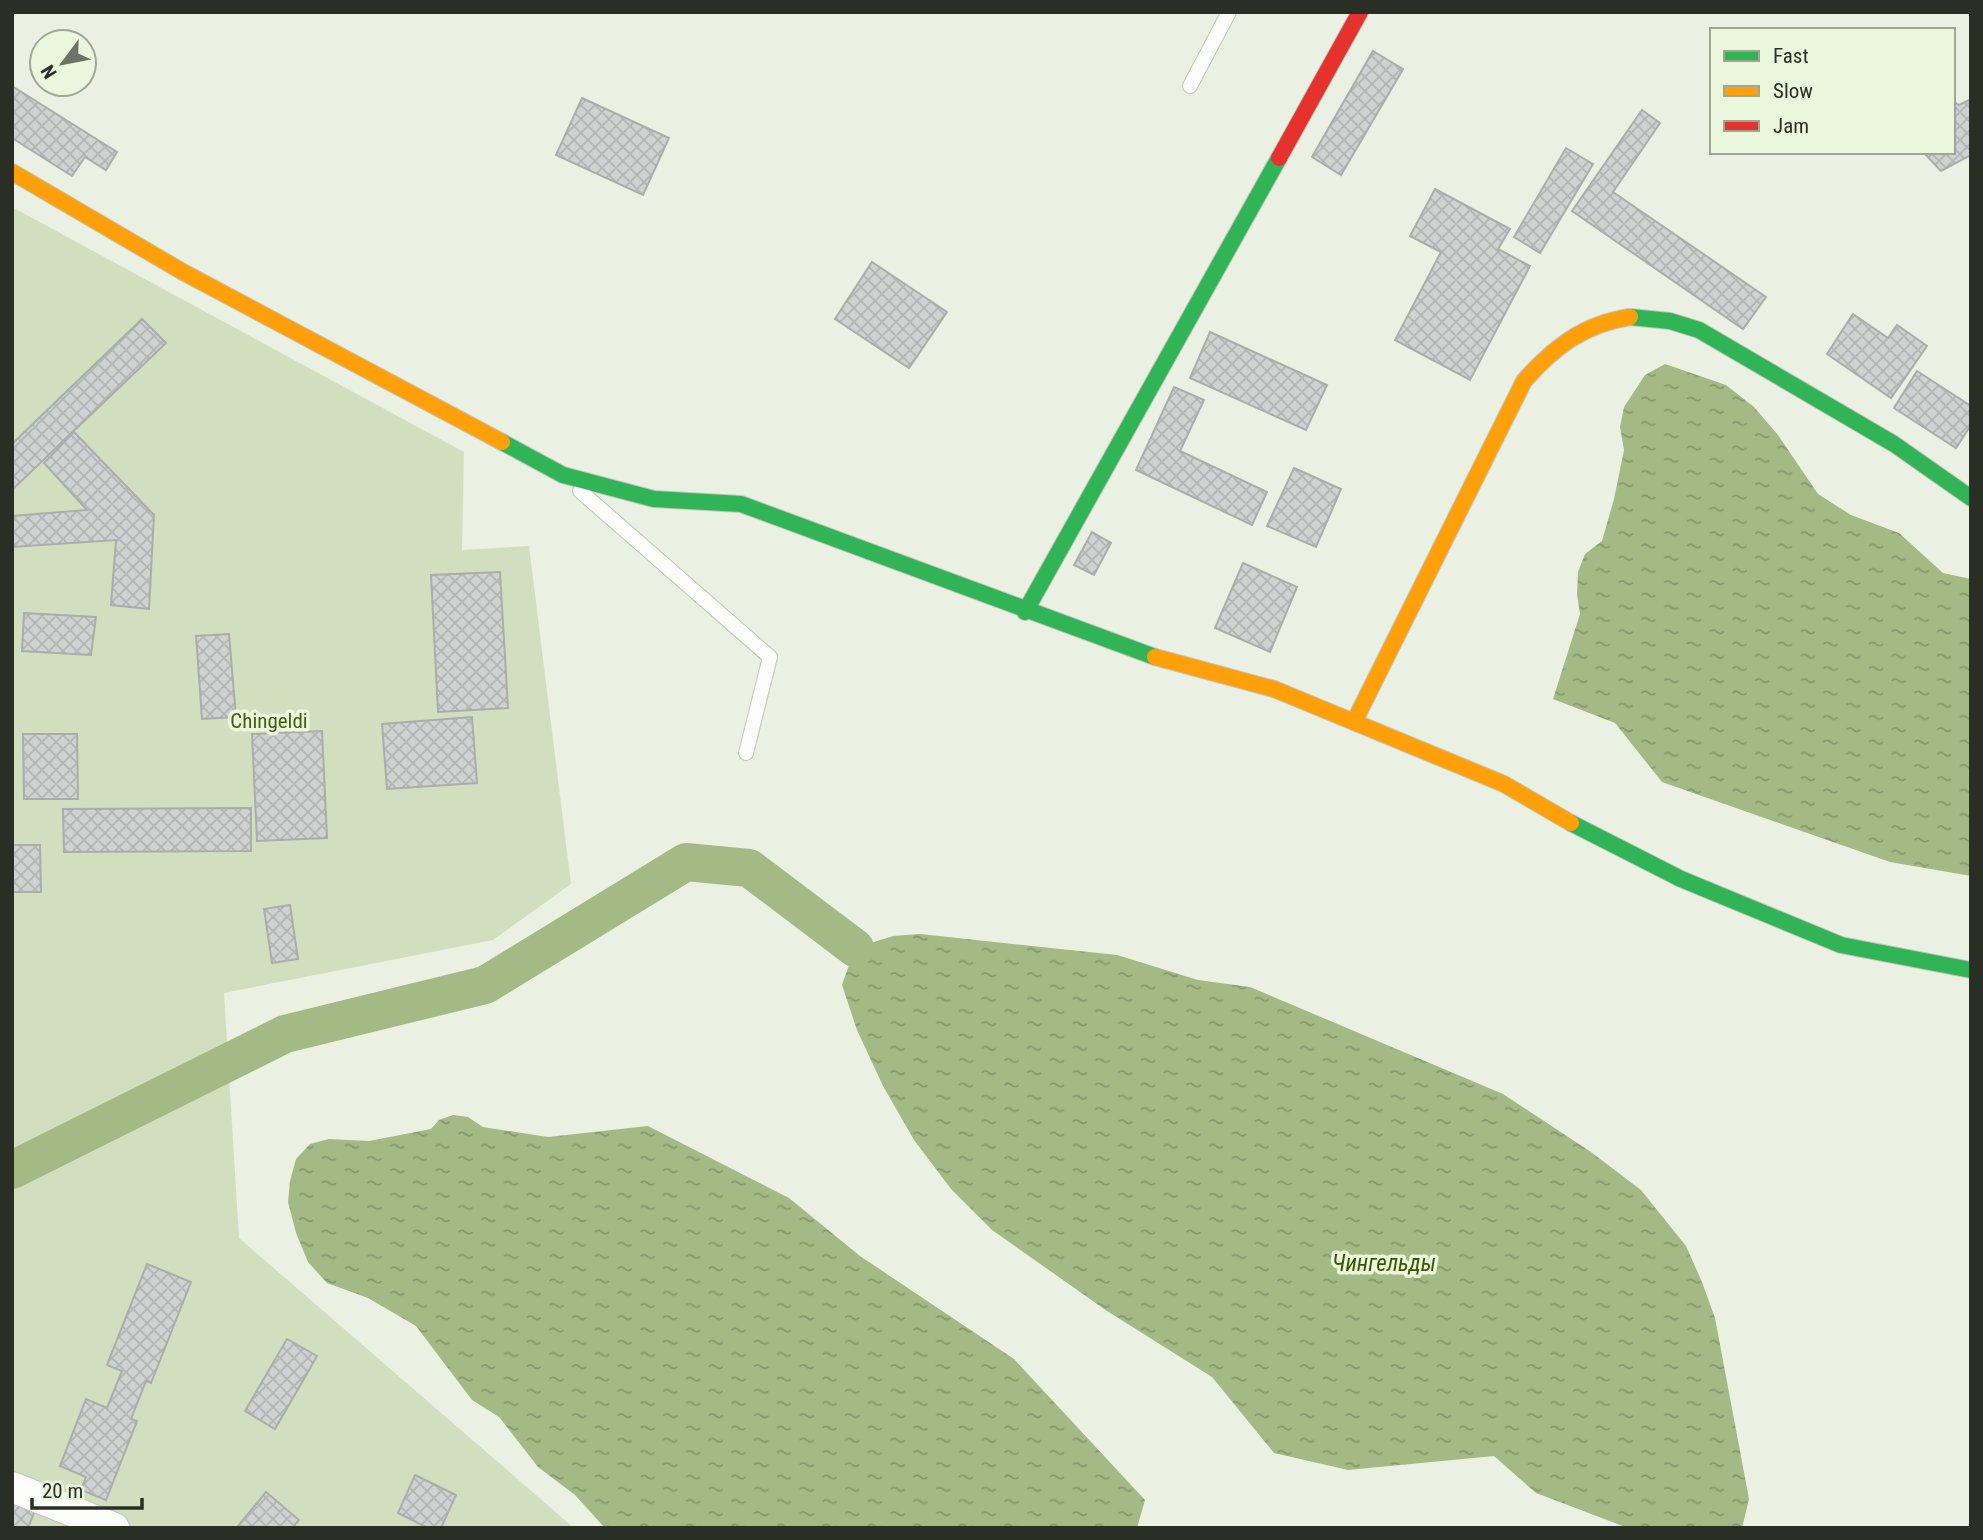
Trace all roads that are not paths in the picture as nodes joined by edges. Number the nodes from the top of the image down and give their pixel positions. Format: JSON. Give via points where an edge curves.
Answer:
{"nodes":[{"id":1,"x":1229,"y":12,"type":"edge"},
{"id":2,"x":1360,"y":12,"type":"edge"},
{"id":3,"x":1190,"y":86,"type":"dead end"},
{"id":4,"x":12,"y":172,"type":"edge"},
{"id":5,"x":563,"y":475,"type":"junction"},
{"id":6,"x":1971,"y":498,"type":"edge"},
{"id":7,"x":1025,"y":612,"type":"junction"},
{"id":8,"x":1354,"y":722,"type":"junction"},
{"id":9,"x":746,"y":753,"type":"dead end"},
{"id":10,"x":1971,"y":970,"type":"edge"},
{"id":11,"x":12,"y":1487,"type":"edge"},
{"id":12,"x":114,"y":1528,"type":"edge"}],
"edges":[{"from":1,"to":3,"type":"lane"},
{"from":2,"to":7,"type":"street"},
{"from":4,"to":5,"type":"street","via":[[183,272]]},
{"from":5,"to":7,"type":"street","via":[[654,499],[741,503]]},
{"from":5,"to":9,"type":"lane","via":[[770,657]]},
{"from":6,"to":8,"type":"street","via":[[1894,444],[1699,330],[1639,316],[1604,321],[1575,334],[1547,355],[1524,381]]},
{"from":7,"to":8,"type":"street","via":[[1150,656],[1274,689]]},
{"from":8,"to":10,"type":"street","via":[[1504,784],[1599,839],[1840,946]]},
{"from":11,"to":12,"type":"street"}]}
